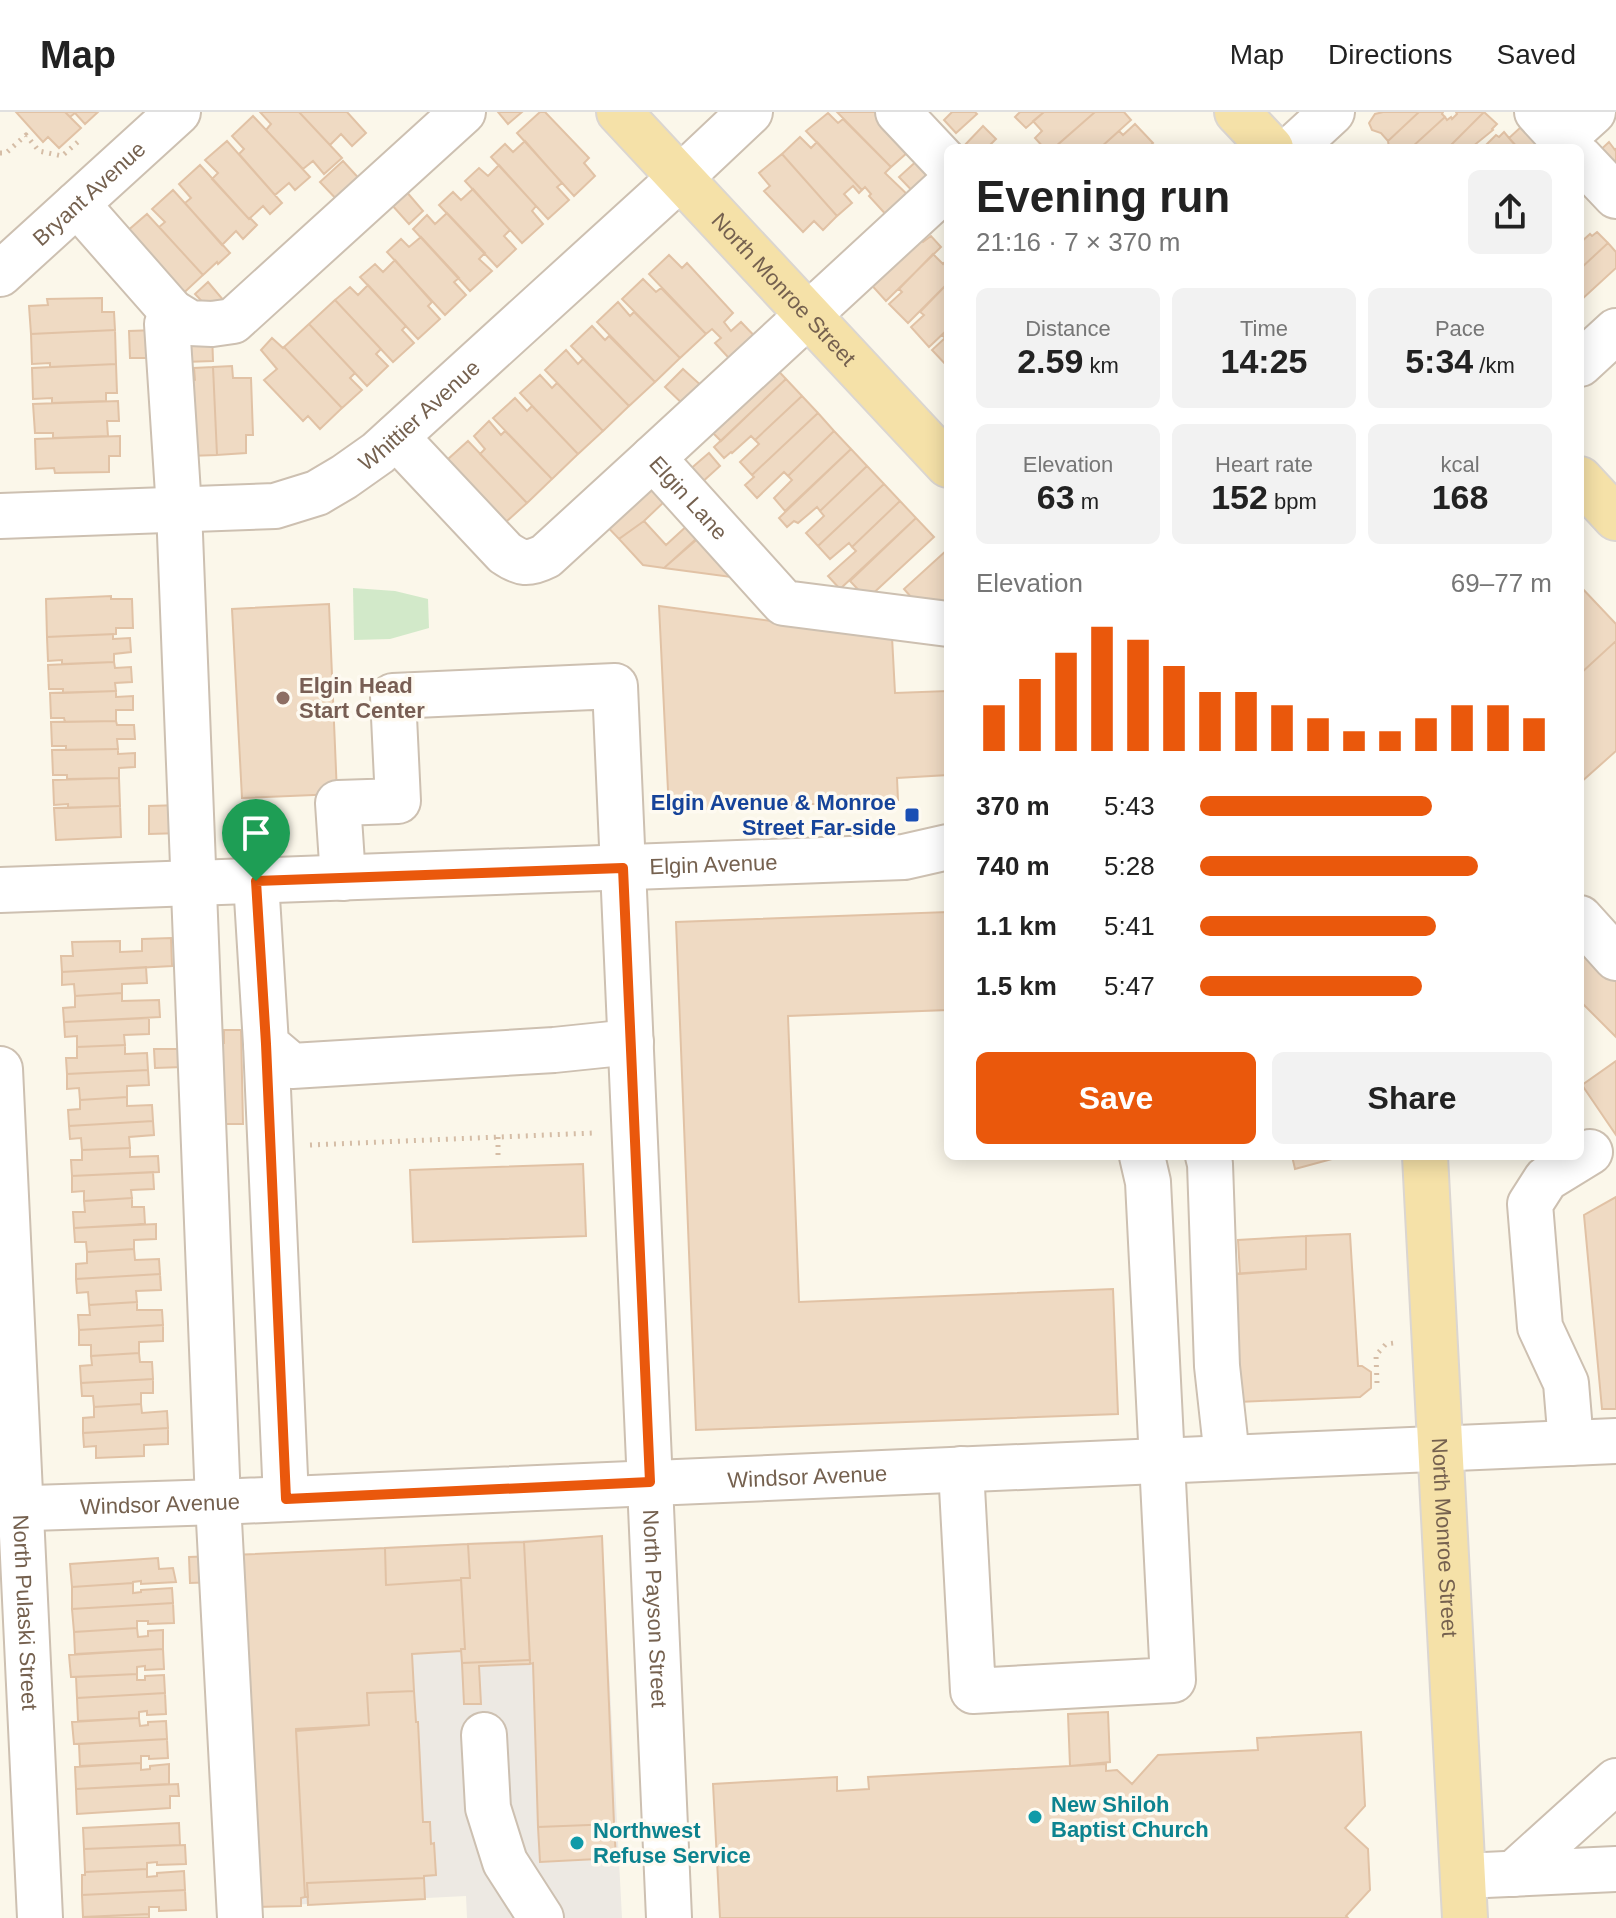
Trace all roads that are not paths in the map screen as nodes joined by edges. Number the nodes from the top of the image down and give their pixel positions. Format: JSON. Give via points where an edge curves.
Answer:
{"nodes":[{"id":1,"x":178,"y":112,"type":"edge"},
{"id":2,"x":463,"y":112,"type":"edge"},
{"id":3,"x":619,"y":112,"type":"edge"},
{"id":4,"x":750,"y":112,"type":"edge"},
{"id":5,"x":898,"y":112,"type":"edge"},
{"id":6,"x":1237,"y":112,"type":"edge"},
{"id":7,"x":1332,"y":112,"type":"edge"},
{"id":8,"x":1267,"y":144,"type":"edge"},
{"id":9,"x":1297,"y":144,"type":"edge"},
{"id":10,"x":1584,"y":155,"type":"edge"},
{"id":11,"x":944,"y":161,"type":"edge"},
{"id":12,"x":680,"y":178,"type":"junction"},
{"id":13,"x":944,"y":190,"type":"edge"},
{"id":14,"x":1616,"y":196,"type":"edge"},
{"id":15,"x":77,"y":204,"type":"junction"},
{"id":16,"x":0,"y":274,"type":"edge"},
{"id":17,"x":172,"y":312,"type":"junction"},
{"id":18,"x":808,"y":315,"type":"junction"},
{"id":19,"x":1616,"y":331,"type":"edge"},
{"id":20,"x":1584,"y":360,"type":"edge"},
{"id":21,"x":396,"y":437,"type":"junction"},
{"id":22,"x":653,"y":458,"type":"junction"},
{"id":23,"x":944,"y":461,"type":"edge"},
{"id":24,"x":1584,"y":483,"type":"edge"},
{"id":25,"x":179,"y":509,"type":"junction"},
{"id":26,"x":0,"y":516,"type":"edge"},
{"id":27,"x":1616,"y":518,"type":"edge"},
{"id":28,"x":944,"y":623,"type":"edge"},
{"id":29,"x":944,"y":848,"type":"edge"},
{"id":30,"x":623,"y":868,"type":"junction"},
{"id":31,"x":343,"y":878,"type":"junction"},
{"id":32,"x":256,"y":881,"type":"junction"},
{"id":33,"x":193,"y":883,"type":"junction"},
{"id":34,"x":0,"y":890,"type":"edge"},
{"id":35,"x":1584,"y":922,"type":"edge"},
{"id":36,"x":1616,"y":958,"type":"edge"},
{"id":37,"x":631,"y":1042,"type":"junction"},
{"id":38,"x":266,"y":1044,"type":"junction"},
{"id":39,"x":0,"y":1069,"type":"edge"},
{"id":40,"x":1590,"y":1152,"type":"dead end"},
{"id":41,"x":1584,"y":1156,"type":"edge"},
{"id":42,"x":1143,"y":1160,"type":"edge"},
{"id":43,"x":1209,"y":1160,"type":"edge"},
{"id":44,"x":1425,"y":1160,"type":"edge"},
{"id":45,"x":1577,"y":1160,"type":"edge"},
{"id":46,"x":1616,"y":1441,"type":"edge"},
{"id":47,"x":1571,"y":1443,"type":"junction"},
{"id":48,"x":1440,"y":1448,"type":"junction"},
{"id":49,"x":1227,"y":1457,"type":"junction"},
{"id":50,"x":1161,"y":1460,"type":"junction"},
{"id":51,"x":961,"y":1469,"type":"junction"},
{"id":52,"x":650,"y":1482,"type":"junction"},
{"id":53,"x":286,"y":1499,"type":"junction"},
{"id":54,"x":218,"y":1502,"type":"junction"},
{"id":55,"x":10,"y":1509,"type":"edge"},
{"id":56,"x":484,"y":1735,"type":"dead end"},
{"id":57,"x":1616,"y":1781,"type":"edge"},
{"id":58,"x":1616,"y":1869,"type":"edge"},
{"id":59,"x":1513,"y":1874,"type":"junction"},
{"id":60,"x":1464,"y":1897,"type":"edge"},
{"id":61,"x":40,"y":1918,"type":"edge"},
{"id":62,"x":240,"y":1918,"type":"edge"},
{"id":63,"x":541,"y":1918,"type":"edge"},
{"id":64,"x":669,"y":1918,"type":"edge"}],
"edges":[{"from":1,"to":15,"type":"street","name":"Bryant Avenue"},
{"from":2,"to":17,"type":"street","via":[[233,321],[190,323]]},
{"from":3,"to":12,"type":"main road","name":"North Monroe Street"},
{"from":4,"to":12,"type":"street","name":"Whittier Avenue"},
{"from":5,"to":11,"type":"street"},
{"from":6,"to":8,"type":"main road"},
{"from":7,"to":9,"type":"street"},
{"from":10,"to":14,"type":"street"},
{"from":12,"to":18,"type":"main road","name":"North Monroe Street"},
{"from":12,"to":21,"type":"street","name":"Whittier Avenue"},
{"from":13,"to":18,"type":"street"},
{"from":15,"to":16,"type":"street","name":"Bryant Avenue"},
{"from":15,"to":17,"type":"street"},
{"from":17,"to":25,"type":"street","via":[[167,324]]},
{"from":18,"to":22,"type":"street"},
{"from":18,"to":23,"type":"main road","name":"North Monroe Street"},
{"from":19,"to":20,"type":"street"},
{"from":21,"to":22,"type":"street","name":"Elgin Lane","via":[[518,562],[533,563],[546,556]]},
{"from":21,"to":25,"type":"street","name":"Whittier Avenue","via":[[317,493],[275,506]]},
{"from":22,"to":28,"type":"street","name":"Elgin Lane","via":[[784,603]]},
{"from":24,"to":27,"type":"main road"},
{"from":25,"to":26,"type":"street","name":"Whittier Avenue"},
{"from":25,"to":33,"type":"street"},
{"from":29,"to":30,"type":"street","name":"Elgin Avenue","via":[[904,857]]},
{"from":30,"to":31,"type":"street","name":"Elgin Avenue"},
{"from":30,"to":31,"type":"street","name":"North Payson Street","via":[[615,686],[393,696],[398,801],[338,803]]},
{"from":30,"to":37,"type":"street","name":"North Payson Street"},
{"from":31,"to":32,"type":"street","name":"Elgin Avenue"},
{"from":32,"to":33,"type":"street","name":"Elgin Avenue"},
{"from":32,"to":38,"type":"street"},
{"from":33,"to":34,"type":"street","name":"Elgin Avenue"},
{"from":33,"to":54,"type":"street"},
{"from":35,"to":36,"type":"street"},
{"from":37,"to":38,"type":"street","via":[[292,1066]]},
{"from":37,"to":52,"type":"street","name":"North Payson Street"},
{"from":38,"to":53,"type":"street"},
{"from":39,"to":55,"type":"street","name":"North Pulaski Street"},
{"from":40,"to":41,"type":"street"},
{"from":42,"to":50,"type":"street"},
{"from":43,"to":49,"type":"street","via":[[1217,1366]]},
{"from":44,"to":48,"type":"main road","name":"North Monroe Street"},
{"from":45,"to":47,"type":"street","via":[[1546,1179],[1530,1204],[1540,1327],[1566,1383]]},
{"from":46,"to":47,"type":"street","name":"Windsor Avenue"},
{"from":47,"to":48,"type":"street","name":"Windsor Avenue"},
{"from":48,"to":49,"type":"street","name":"Windsor Avenue"},
{"from":48,"to":60,"type":"main road","name":"North Monroe Street"},
{"from":49,"to":50,"type":"street","name":"Windsor Avenue"},
{"from":50,"to":51,"type":"street","name":"Windsor Avenue"},
{"from":50,"to":51,"type":"street","via":[[1173,1680],[973,1691]]},
{"from":51,"to":52,"type":"street","name":"Windsor Avenue"},
{"from":52,"to":53,"type":"street","name":"Windsor Avenue"},
{"from":52,"to":64,"type":"street","name":"North Payson Street"},
{"from":53,"to":54,"type":"street","name":"Windsor Avenue"},
{"from":54,"to":55,"type":"street","name":"Windsor Avenue"},
{"from":54,"to":62,"type":"street"},
{"from":55,"to":61,"type":"street","name":"North Pulaski Street"},
{"from":56,"to":63,"type":"street","via":[[488,1808],[505,1862]]},
{"from":57,"to":59,"type":"street"},
{"from":58,"to":59,"type":"street"},
{"from":59,"to":60,"type":"street"}]}
